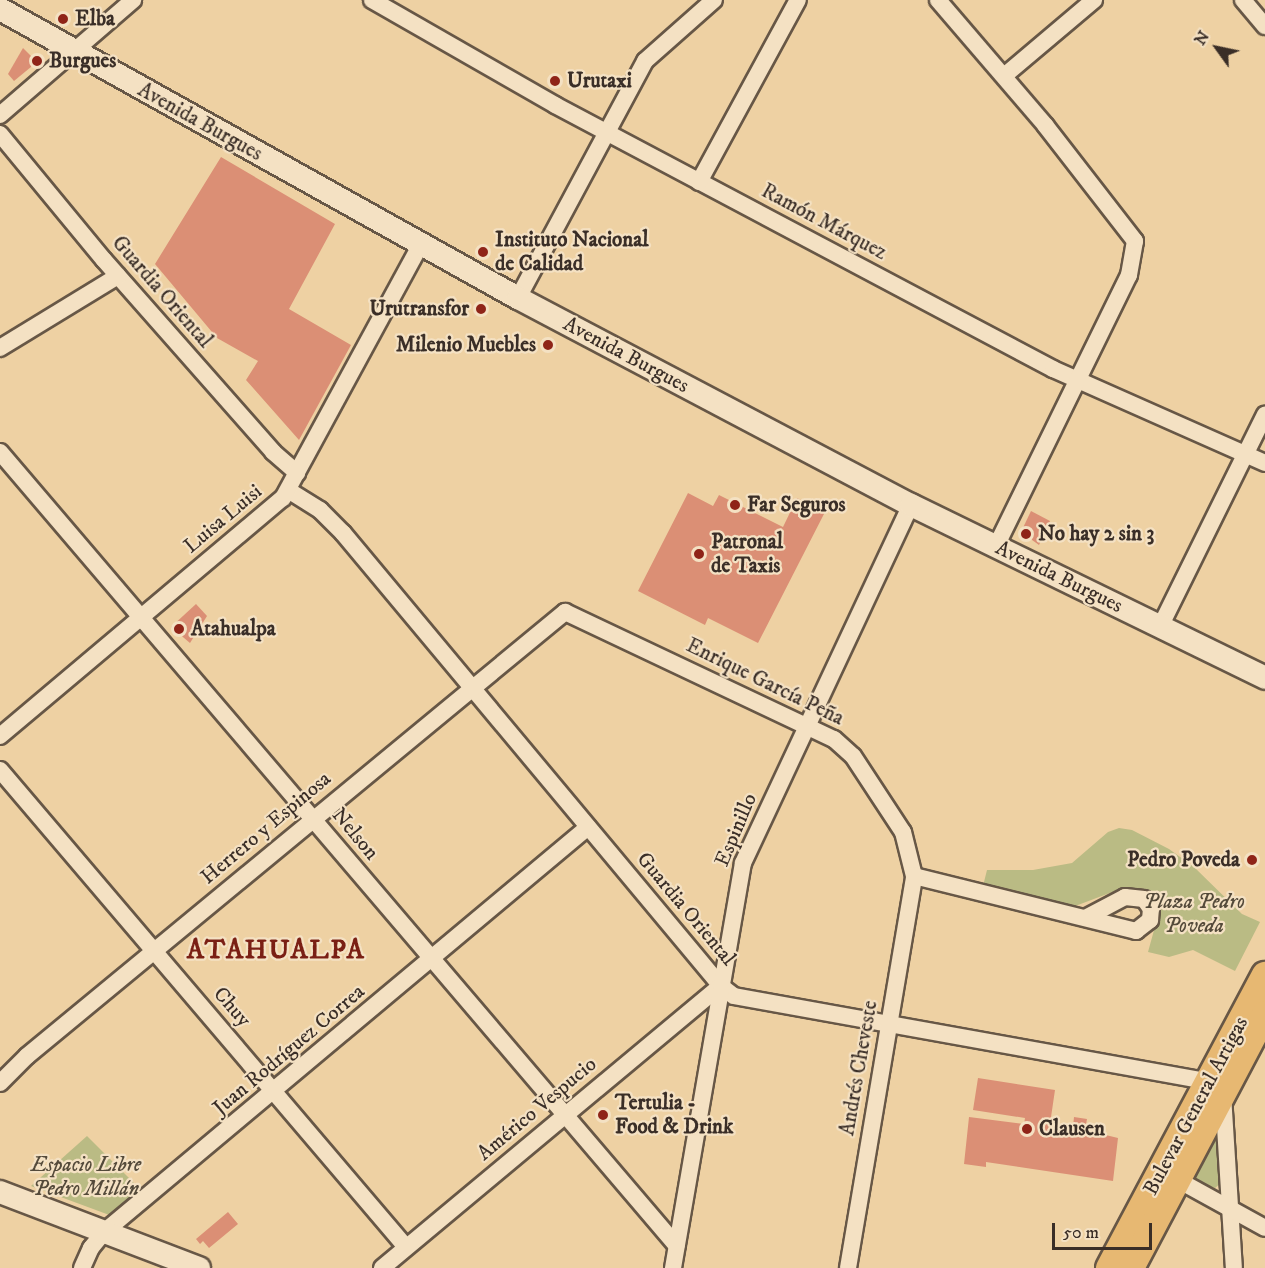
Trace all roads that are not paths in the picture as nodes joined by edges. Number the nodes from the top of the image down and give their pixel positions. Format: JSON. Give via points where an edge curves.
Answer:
{"nodes":[{"id":1,"x":133,"y":0,"type":"edge"},
{"id":2,"x":372,"y":0,"type":"edge"},
{"id":3,"x":714,"y":0,"type":"edge"},
{"id":4,"x":798,"y":0,"type":"edge"},
{"id":5,"x":938,"y":0,"type":"edge"},
{"id":6,"x":1094,"y":0,"type":"edge"},
{"id":7,"x":1244,"y":0,"type":"edge"},
{"id":8,"x":0,"y":9,"type":"edge"},
{"id":9,"x":1265,"y":26,"type":"edge"},
{"id":10,"x":75,"y":51,"type":"junction"},
{"id":11,"x":1004,"y":76,"type":"junction"},
{"id":12,"x":0,"y":116,"type":"edge"},
{"id":13,"x":606,"y":133,"type":"junction"},
{"id":14,"x":0,"y":134,"type":"edge"},
{"id":15,"x":699,"y":182,"type":"junction"},
{"id":16,"x":420,"y":246,"type":"junction"},
{"id":17,"x":118,"y":276,"type":"junction"},
{"id":18,"x":518,"y":298,"type":"junction"},
{"id":19,"x":0,"y":348,"type":"edge"},
{"id":20,"x":1077,"y":380,"type":"junction"},
{"id":21,"x":1265,"y":415,"type":"edge"},
{"id":22,"x":0,"y":452,"type":"edge"},
{"id":23,"x":1245,"y":454,"type":"junction"},
{"id":24,"x":1265,"y":463,"type":"edge"},
{"id":25,"x":297,"y":473,"type":"junction"},
{"id":26,"x":288,"y":490,"type":"junction"},
{"id":27,"x":911,"y":505,"type":"junction"},
{"id":28,"x":996,"y":545,"type":"junction"},
{"id":29,"x":565,"y":612,"type":"joint"},
{"id":30,"x":141,"y":618,"type":"junction"},
{"id":31,"x":1160,"y":627,"type":"junction"},
{"id":32,"x":1265,"y":678,"type":"edge"},
{"id":33,"x":471,"y":688,"type":"junction"},
{"id":34,"x":809,"y":726,"type":"junction"},
{"id":35,"x":0,"y":736,"type":"edge"},
{"id":36,"x":0,"y":770,"type":"edge"},
{"id":37,"x":313,"y":819,"type":"junction"},
{"id":38,"x":588,"y":827,"type":"junction"},
{"id":39,"x":914,"y":876,"type":"junction"},
{"id":40,"x":1087,"y":917,"type":"dead end"},
{"id":41,"x":154,"y":951,"type":"junction"},
{"id":42,"x":432,"y":959,"type":"junction"},
{"id":43,"x":1265,"y":975,"type":"edge"},
{"id":44,"x":721,"y":986,"type":"junction"},
{"id":45,"x":1265,"y":1014,"type":"edge"},
{"id":46,"x":890,"y":1022,"type":"junction"},
{"id":47,"x":2,"y":1075,"type":"edge"},
{"id":48,"x":1216,"y":1088,"type":"junction"},
{"id":49,"x":275,"y":1091,"type":"junction"},
{"id":50,"x":564,"y":1116,"type":"junction"},
{"id":51,"x":1178,"y":1180,"type":"junction"},
{"id":52,"x":0,"y":1192,"type":"edge"},
{"id":53,"x":1230,"y":1209,"type":"junction"},
{"id":54,"x":1265,"y":1228,"type":"edge"},
{"id":55,"x":104,"y":1232,"type":"junction"},
{"id":56,"x":677,"y":1246,"type":"junction"},
{"id":57,"x":406,"y":1247,"type":"junction"},
{"id":58,"x":82,"y":1268,"type":"edge"},
{"id":59,"x":199,"y":1268,"type":"edge"},
{"id":60,"x":382,"y":1268,"type":"edge"},
{"id":61,"x":673,"y":1268,"type":"edge"},
{"id":62,"x":848,"y":1268,"type":"edge"},
{"id":63,"x":1109,"y":1268,"type":"edge"},
{"id":64,"x":1131,"y":1268,"type":"edge"},
{"id":65,"x":1234,"y":1268,"type":"edge"}],
"edges":[{"from":1,"to":10,"type":"street"},
{"from":2,"to":13,"type":"street","name":"Ramón Márquez"},
{"from":3,"to":13,"type":"street","via":[[645,62]]},
{"from":4,"to":15,"type":"street"},
{"from":5,"to":11,"type":"street"},
{"from":6,"to":11,"type":"street"},
{"from":7,"to":9,"type":"street"},
{"from":8,"to":10,"type":"street","name":"Avenida Burgues"},
{"from":10,"to":12,"type":"street"},
{"from":10,"to":16,"type":"street","name":"Avenida Burgues"},
{"from":11,"to":20,"type":"street","via":[[1131,231],[1136,248],[1129,275]]},
{"from":13,"to":15,"type":"street","name":"Ramón Márquez"},
{"from":13,"to":18,"type":"street"},
{"from":14,"to":17,"type":"street","name":"Guardia Oriental"},
{"from":15,"to":20,"type":"street","name":"Ramón Márquez"},
{"from":16,"to":18,"type":"street","name":"Avenida Burgues"},
{"from":16,"to":25,"type":"street","name":"Luisa Luisi"},
{"from":17,"to":19,"type":"street"},
{"from":17,"to":25,"type":"street","name":"Guardia Oriental","via":[[273,452]]},
{"from":18,"to":27,"type":"street","name":"Avenida Burgues"},
{"from":20,"to":23,"type":"street","name":"Ramón Márquez"},
{"from":20,"to":28,"type":"street"},
{"from":21,"to":23,"type":"street"},
{"from":22,"to":30,"type":"street","name":"Nelson"},
{"from":23,"to":24,"type":"street","name":"Ramón Márquez"},
{"from":23,"to":31,"type":"street"},
{"from":25,"to":26,"type":"street","name":"Luisa Luisi"},
{"from":26,"to":30,"type":"street","name":"Luisa Luisi","via":[[277,504]]},
{"from":26,"to":33,"type":"street","name":"Guardia Oriental","via":[[320,510],[343,533]]},
{"from":27,"to":28,"type":"street","name":"Avenida Burgues"},
{"from":27,"to":34,"type":"street","name":"Espinillo"},
{"from":28,"to":31,"type":"street","name":"Avenida Burgues"},
{"from":29,"to":33,"type":"street","name":"Herrero y Espinosa"},
{"from":29,"to":34,"type":"street","name":"Enrique García Peña"},
{"from":30,"to":35,"type":"street","name":"Luisa Luisi"},
{"from":30,"to":37,"type":"street","name":"Nelson"},
{"from":31,"to":32,"type":"street","name":"Avenida Burgues"},
{"from":33,"to":37,"type":"street","name":"Herrero y Espinosa"},
{"from":33,"to":38,"type":"street","name":"Guardia Oriental"},
{"from":34,"to":39,"type":"street","name":"Enrique García Peña","via":[[834,739],[853,756],[903,832]]},
{"from":34,"to":44,"type":"street","name":"Espinillo","via":[[743,864]]},
{"from":36,"to":41,"type":"street","name":"Chuy"},
{"from":37,"to":41,"type":"street","name":"Herrero y Espinosa"},
{"from":37,"to":42,"type":"street","name":"Nelson"},
{"from":38,"to":42,"type":"street","name":"Juan Rodríguez Correa"},
{"from":38,"to":44,"type":"street","name":"Guardia Oriental"},
{"from":39,"to":40,"type":"street"},
{"from":39,"to":46,"type":"street","name":"Andrés Cheveste"},
{"from":41,"to":47,"type":"street","name":"Herrero y Espinosa"},
{"from":41,"to":49,"type":"street","name":"Chuy"},
{"from":42,"to":49,"type":"street","name":"Juan Rodríguez Correa"},
{"from":42,"to":50,"type":"street","name":"Nelson"},
{"from":43,"to":48,"type":"main road","name":"Bulevar General Artigas"},
{"from":44,"to":46,"type":"street","name":"Guardia Oriental","via":[[734,996]]},
{"from":44,"to":50,"type":"street","name":"Américo Vespucio"},
{"from":44,"to":56,"type":"street","name":"Espinillo"},
{"from":45,"to":48,"type":"main road","name":"Bulevar General Artigas"},
{"from":46,"to":48,"type":"street","name":"Guardia Oriental"},
{"from":46,"to":62,"type":"street","name":"Andrés Cheveste"},
{"from":48,"to":51,"type":"main road","name":"Bulevar General Artigas"},
{"from":48,"to":53,"type":"street"},
{"from":48,"to":63,"type":"main road","name":"Bulevar General Artigas"},
{"from":49,"to":55,"type":"street","name":"Juan Rodríguez Correa"},
{"from":49,"to":57,"type":"street","name":"Chuy"},
{"from":50,"to":56,"type":"street","name":"Nelson"},
{"from":50,"to":57,"type":"street","name":"Américo Vespucio"},
{"from":51,"to":53,"type":"street"},
{"from":51,"to":64,"type":"main road","name":"Bulevar General Artigas"},
{"from":52,"to":55,"type":"street"},
{"from":53,"to":54,"type":"street"},
{"from":53,"to":65,"type":"street"},
{"from":55,"to":58,"type":"street","name":"Juan Rodríguez Correa"},
{"from":55,"to":59,"type":"street"},
{"from":56,"to":61,"type":"street","name":"Espinillo"},
{"from":57,"to":60,"type":"street","name":"Américo Vespucio"}]}
